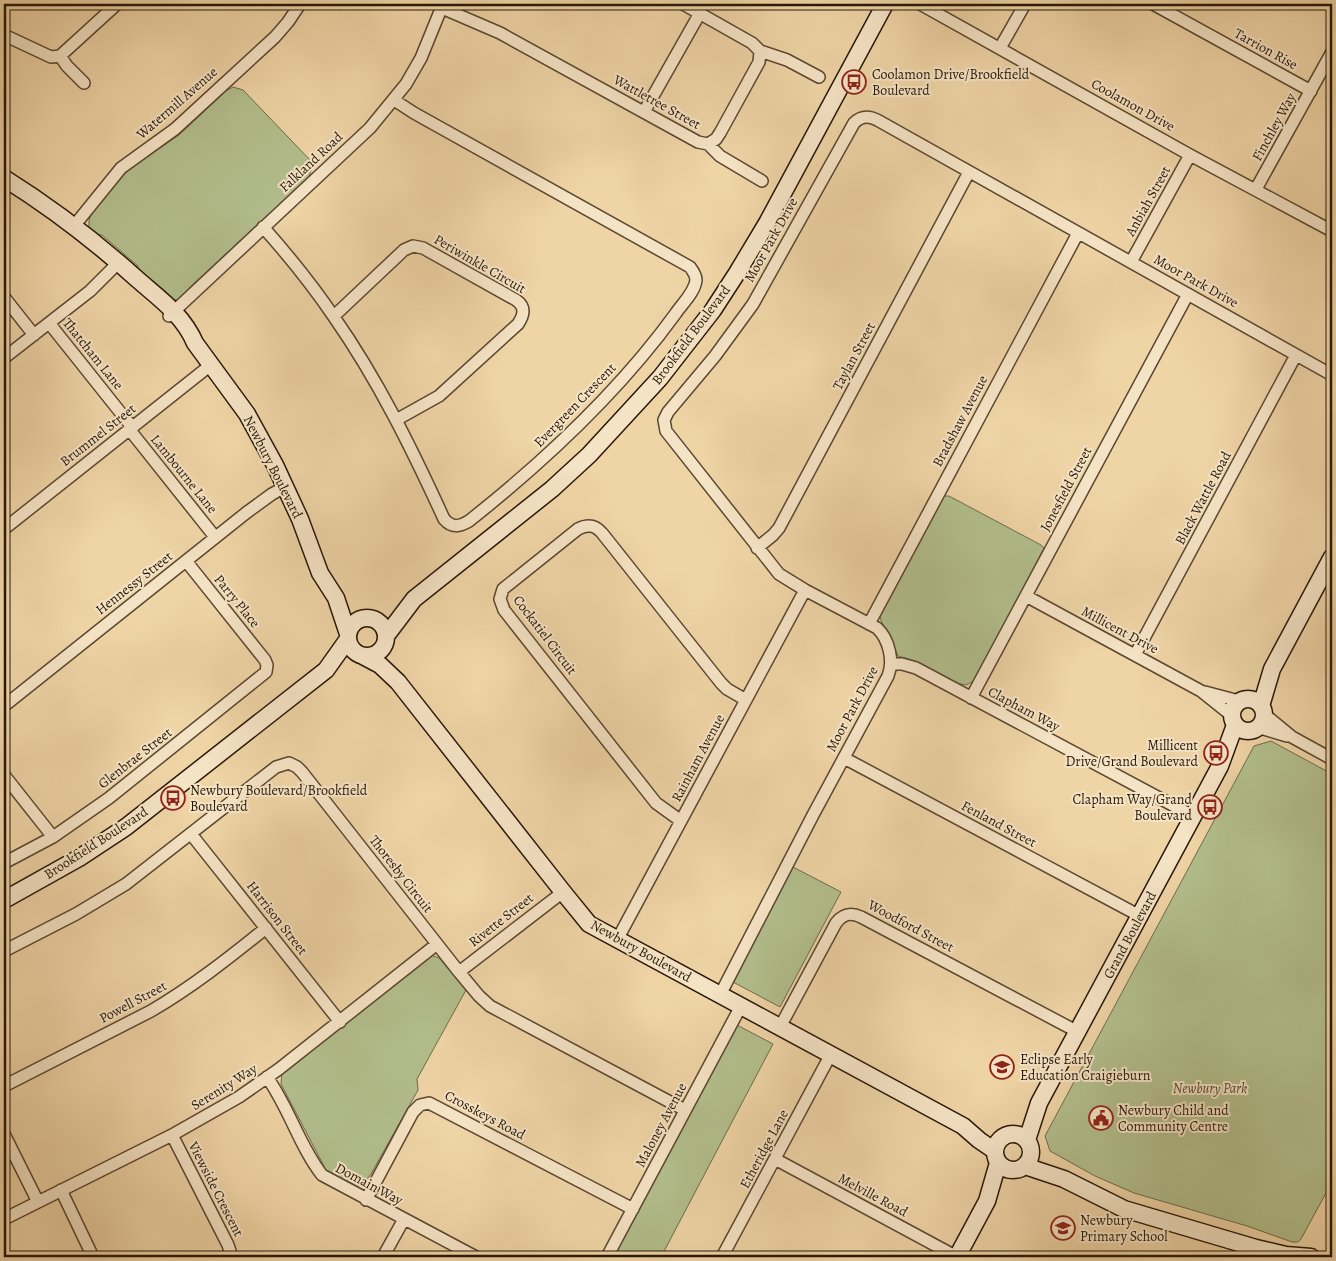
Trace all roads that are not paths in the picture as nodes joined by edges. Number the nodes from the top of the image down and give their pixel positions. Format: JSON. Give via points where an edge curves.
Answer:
{"nodes":[{"id":1,"x":118,"y":4,"type":"edge"},
{"id":2,"x":300,"y":4,"type":"edge"},
{"id":3,"x":683,"y":4,"type":"edge"},
{"id":4,"x":885,"y":4,"type":"edge"},
{"id":5,"x":920,"y":4,"type":"edge"},
{"id":6,"x":1025,"y":4,"type":"edge"},
{"id":7,"x":1153,"y":4,"type":"edge"},
{"id":8,"x":442,"y":6,"type":"edge"},
{"id":9,"x":700,"y":13,"type":"junction"},
{"id":10,"x":4,"y":35,"type":"edge"},
{"id":11,"x":1000,"y":48,"type":"junction"},
{"id":12,"x":760,"y":51,"type":"junction"},
{"id":13,"x":1332,"y":52,"type":"edge"},
{"id":14,"x":60,"y":56,"type":"junction"},
{"id":15,"x":819,"y":77,"type":"dead end"},
{"id":16,"x":84,"y":83,"type":"dead end"},
{"id":17,"x":1312,"y":91,"type":"junction"},
{"id":18,"x":394,"y":100,"type":"junction"},
{"id":19,"x":644,"y":112,"type":"junction"},
{"id":20,"x":708,"y":144,"type":"junction"},
{"id":21,"x":1190,"y":155,"type":"junction"},
{"id":22,"x":969,"y":172,"type":"junction"},
{"id":23,"x":4,"y":178,"type":"edge"},
{"id":24,"x":762,"y":181,"type":"dead end"},
{"id":25,"x":1256,"y":189,"type":"junction"},
{"id":26,"x":74,"y":226,"type":"junction"},
{"id":27,"x":264,"y":227,"type":"junction"},
{"id":28,"x":1332,"y":231,"type":"edge"},
{"id":29,"x":1078,"y":232,"type":"junction"},
{"id":30,"x":119,"y":262,"type":"junction"},
{"id":31,"x":1131,"y":262,"type":"junction"},
{"id":32,"x":1188,"y":294,"type":"junction"},
{"id":33,"x":4,"y":297,"type":"edge"},
{"id":34,"x":170,"y":314,"type":"junction"},
{"id":35,"x":334,"y":316,"type":"junction"},
{"id":36,"x":49,"y":323,"type":"junction"},
{"id":37,"x":34,"y":334,"type":"junction"},
{"id":38,"x":1296,"y":355,"type":"junction"},
{"id":39,"x":4,"y":358,"type":"edge"},
{"id":40,"x":212,"y":364,"type":"junction"},
{"id":41,"x":1332,"y":376,"type":"edge"},
{"id":42,"x":396,"y":420,"type":"junction"},
{"id":43,"x":131,"y":428,"type":"junction"},
{"id":44,"x":285,"y":487,"type":"junction"},
{"id":45,"x":4,"y":530,"type":"edge"},
{"id":46,"x":215,"y":537,"type":"junction"},
{"id":47,"x":757,"y":548,"type":"junction"},
{"id":48,"x":1332,"y":557,"type":"edge"},
{"id":49,"x":186,"y":561,"type":"junction"},
{"id":50,"x":805,"y":590,"type":"junction"},
{"id":51,"x":1026,"y":596,"type":"junction"},
{"id":52,"x":336,"y":598,"type":"junction"},
{"id":53,"x":414,"y":599,"type":"junction"},
{"id":54,"x":367,"y":618,"type":"junction"},
{"id":55,"x":869,"y":624,"type":"junction"},
{"id":56,"x":348,"y":637,"type":"junction"},
{"id":57,"x":386,"y":638,"type":"junction"},
{"id":58,"x":361,"y":655,"type":"junction"},
{"id":59,"x":1135,"y":655,"type":"junction"},
{"id":60,"x":264,"y":660,"type":"joint"},
{"id":61,"x":891,"y":664,"type":"junction"},
{"id":62,"x":326,"y":670,"type":"junction"},
{"id":63,"x":398,"y":682,"type":"junction"},
{"id":64,"x":1201,"y":691,"type":"junction"},
{"id":65,"x":971,"y":698,"type":"junction"},
{"id":66,"x":746,"y":700,"type":"junction"},
{"id":67,"x":4,"y":706,"type":"edge"},
{"id":68,"x":1248,"y":715,"type":"junction"},
{"id":69,"x":844,"y":758,"type":"junction"},
{"id":70,"x":1332,"y":759,"type":"edge"},
{"id":71,"x":4,"y":775,"type":"edge"},
{"id":72,"x":1193,"y":816,"type":"junction"},
{"id":73,"x":681,"y":821,"type":"junction"},
{"id":74,"x":191,"y":834,"type":"junction"},
{"id":75,"x":53,"y":837,"type":"junction"},
{"id":76,"x":4,"y":863,"type":"edge"},
{"id":77,"x":563,"y":892,"type":"junction"},
{"id":78,"x":4,"y":900,"type":"edge"},
{"id":79,"x":1140,"y":916,"type":"junction"},
{"id":80,"x":266,"y":928,"type":"junction"},
{"id":81,"x":617,"y":940,"type":"junction"},
{"id":82,"x":437,"y":944,"type":"junction"},
{"id":83,"x":4,"y":951,"type":"edge"},
{"id":84,"x":459,"y":972,"type":"junction"},
{"id":85,"x":720,"y":996,"type":"junction"},
{"id":86,"x":740,"y":1006,"type":"junction"},
{"id":87,"x":340,"y":1022,"type":"junction"},
{"id":88,"x":780,"y":1027,"type":"junction"},
{"id":89,"x":1078,"y":1032,"type":"junction"},
{"id":90,"x":831,"y":1054,"type":"junction"},
{"id":91,"x":267,"y":1077,"type":"junction"},
{"id":92,"x":4,"y":1086,"type":"edge"},
{"id":93,"x":685,"y":1110,"type":"junction"},
{"id":94,"x":963,"y":1126,"type":"junction"},
{"id":95,"x":4,"y":1134,"type":"edge"},
{"id":96,"x":172,"y":1135,"type":"junction"},
{"id":97,"x":1019,"y":1140,"type":"junction"},
{"id":98,"x":775,"y":1159,"type":"junction"},
{"id":99,"x":1008,"y":1163,"type":"junction"},
{"id":100,"x":1064,"y":1179,"type":"junction"},
{"id":101,"x":61,"y":1190,"type":"junction"},
{"id":102,"x":366,"y":1200,"type":"junction"},
{"id":103,"x":38,"y":1202,"type":"junction"},
{"id":104,"x":633,"y":1209,"type":"junction"},
{"id":105,"x":404,"y":1218,"type":"junction"},
{"id":106,"x":4,"y":1219,"type":"edge"},
{"id":107,"x":1256,"y":1248,"type":"junction"},
{"id":108,"x":93,"y":1257,"type":"edge"},
{"id":109,"x":232,"y":1257,"type":"edge"},
{"id":110,"x":383,"y":1257,"type":"edge"},
{"id":111,"x":476,"y":1257,"type":"edge"},
{"id":112,"x":607,"y":1257,"type":"edge"},
{"id":113,"x":722,"y":1257,"type":"edge"},
{"id":114,"x":957,"y":1257,"type":"edge"},
{"id":115,"x":1274,"y":1257,"type":"edge"},
{"id":116,"x":1310,"y":1257,"type":"edge"},
{"id":117,"x":1322,"y":1257,"type":"edge"}],
"edges":[{"from":1,"to":14,"type":"street"},
{"from":2,"to":26,"type":"street","name":"Watermill Avenue","via":[[275,37],[175,129],[121,168]]},
{"from":3,"to":9,"type":"street"},
{"from":4,"to":53,"type":"street","name":"Brookfield Boulevard","via":[[737,273],[660,378],[552,489]]},
{"from":5,"to":11,"type":"street","name":"Coolamon Drive"},
{"from":6,"to":11,"type":"street"},
{"from":7,"to":17,"type":"street","name":"Tarrion Rise"},
{"from":8,"to":18,"type":"street","name":"Falkland Road","via":[[421,58]]},
{"from":8,"to":19,"type":"street","name":"Wattletree Street","via":[[500,33]]},
{"from":9,"to":12,"type":"street","via":[[753,43]]},
{"from":9,"to":19,"type":"street"},
{"from":10,"to":14,"type":"street","via":[[51,57]]},
{"from":11,"to":21,"type":"street","name":"Coolamon Drive"},
{"from":12,"to":15,"type":"street","via":[[787,60]]},
{"from":12,"to":20,"type":"street","name":"Wattletree Street","via":[[759,62],[720,134]]},
{"from":13,"to":17,"type":"street","name":"Finchley Way"},
{"from":14,"to":16,"type":"street"},
{"from":17,"to":25,"type":"street","name":"Finchley Way"},
{"from":18,"to":27,"type":"street","name":"Falkland Road","via":[[370,128]]},
{"from":18,"to":42,"type":"street","name":"Evergreen Crescent","via":[[690,267],[696,279],[669,322],[590,414],[538,464],[461,525],[451,525],[444,519]]},
{"from":19,"to":20,"type":"street","name":"Wattletree Street","via":[[700,143]]},
{"from":20,"to":24,"type":"street","via":[[720,156]]},
{"from":21,"to":25,"type":"street","name":"Coolamon Drive"},
{"from":21,"to":31,"type":"street","name":"Anbiah Street"},
{"from":22,"to":29,"type":"street","name":"Moor Park Drive"},
{"from":22,"to":47,"type":"street","name":"Taylan Street","via":[[779,528]]},
{"from":22,"to":47,"type":"street","name":"Moor Park Drive","via":[[874,118],[857,120],[753,304],[665,417],[666,431]]},
{"from":23,"to":26,"type":"street","name":"Newbury Boulevard"},
{"from":25,"to":28,"type":"street","name":"Coolamon Drive"},
{"from":26,"to":30,"type":"street","name":"Newbury Boulevard"},
{"from":27,"to":34,"type":"street","name":"Falkland Road"},
{"from":27,"to":35,"type":"street","name":"Evergreen Crescent"},
{"from":29,"to":31,"type":"street","name":"Moor Park Drive"},
{"from":29,"to":55,"type":"street","name":"Bradshaw Avenue"},
{"from":30,"to":34,"type":"street","name":"Newbury Boulevard"},
{"from":30,"to":36,"type":"street","via":[[90,291]]},
{"from":31,"to":32,"type":"street","name":"Moor Park Drive"},
{"from":32,"to":38,"type":"street","name":"Moor Park Drive"},
{"from":32,"to":51,"type":"street","name":"Jonesfield Street"},
{"from":33,"to":37,"type":"street"},
{"from":34,"to":40,"type":"street","name":"Newbury Boulevard","via":[[185,336]]},
{"from":35,"to":42,"type":"street","name":"Evergreen Crescent"},
{"from":35,"to":42,"type":"street","name":"Periwinkle Circuit","via":[[404,250],[413,246],[422,248],[522,306],[518,324],[452,386]]},
{"from":36,"to":37,"type":"street"},
{"from":36,"to":43,"type":"street","name":"Thatcham Lane"},
{"from":37,"to":39,"type":"street"},
{"from":38,"to":41,"type":"street","name":"Moor Park Drive"},
{"from":38,"to":59,"type":"street","name":"Black Wattle Road"},
{"from":40,"to":43,"type":"street","name":"Brummel Street"},
{"from":40,"to":44,"type":"street","name":"Newbury Boulevard","via":[[247,414]]},
{"from":43,"to":45,"type":"street","name":"Brummel Street"},
{"from":43,"to":46,"type":"street","name":"Lambourne Lane"},
{"from":44,"to":46,"type":"street","name":"Hennessy Street"},
{"from":44,"to":52,"type":"street","name":"Newbury Boulevard","via":[[320,573]]},
{"from":46,"to":49,"type":"street","name":"Hennessy Street"},
{"from":47,"to":50,"type":"street","name":"Moor Park Drive","via":[[779,574]]},
{"from":48,"to":68,"type":"street","name":"Grand Boulevard"},
{"from":49,"to":60,"type":"street","name":"Parry Place"},
{"from":49,"to":67,"type":"street","name":"Hennessy Street"},
{"from":50,"to":55,"type":"street","name":"Moor Park Drive"},
{"from":50,"to":66,"type":"street","name":"Rainham Avenue"},
{"from":51,"to":59,"type":"street","name":"Millicent Drive"},
{"from":51,"to":65,"type":"street","name":"Jonesfield Street"},
{"from":52,"to":54,"type":"street","name":"Newbury Boulevard"},
{"from":52,"to":56,"type":"street","name":"Newbury Boulevard"},
{"from":53,"to":54,"type":"street","name":"Brookfield Boulevard"},
{"from":53,"to":57,"type":"street","name":"Brookfield Boulevard"},
{"from":54,"to":56,"type":"street","via":[[353,624]]},
{"from":54,"to":57,"type":"street","via":[[381,624]]},
{"from":55,"to":61,"type":"street","name":"Moor Park Drive","via":[[884,637]]},
{"from":56,"to":58,"type":"street","via":[[350,645]]},
{"from":56,"to":62,"type":"street","name":"Brookfield Boulevard"},
{"from":57,"to":58,"type":"street","via":[[380,651]]},
{"from":57,"to":63,"type":"street","name":"Newbury Boulevard"},
{"from":58,"to":62,"type":"street","name":"Brookfield Boulevard"},
{"from":58,"to":63,"type":"street","name":"Newbury Boulevard","via":[[380,665]]},
{"from":59,"to":64,"type":"street","name":"Millicent Drive"},
{"from":60,"to":75,"type":"street","name":"Glenbrae Street","via":[[267,668],[264,676],[109,798]]},
{"from":61,"to":65,"type":"street","name":"Clapham Way","via":[[916,668]]},
{"from":61,"to":69,"type":"street","name":"Moor Park Drive","via":[[888,676]]},
{"from":62,"to":78,"type":"street","name":"Brookfield Boulevard","via":[[126,827]]},
{"from":63,"to":77,"type":"street","name":"Newbury Boulevard"},
{"from":64,"to":68,"type":"street","name":"Millicent Drive"},
{"from":64,"to":68,"type":"street","name":"Millicent Drive"},
{"from":65,"to":72,"type":"street","name":"Clapham Way"},
{"from":66,"to":73,"type":"street","name":"Rainham Avenue"},
{"from":66,"to":73,"type":"street","name":"Cockatiel Circuit","via":[[720,683],[594,526],[578,529],[503,590],[500,599],[504,610],[656,803]]},
{"from":68,"to":70,"type":"street","name":"Millicent Drive"},
{"from":68,"to":72,"type":"street","name":"Grand Boulevard"},
{"from":69,"to":79,"type":"street","name":"Fenland Street"},
{"from":69,"to":85,"type":"street","name":"Moor Park Drive"},
{"from":71,"to":75,"type":"street"},
{"from":72,"to":79,"type":"street","name":"Grand Boulevard"},
{"from":73,"to":81,"type":"street","name":"Rainham Avenue"},
{"from":74,"to":80,"type":"street","name":"Harrison Street"},
{"from":74,"to":82,"type":"street","name":"Thoresby Circuit","via":[[276,767],[294,764]]},
{"from":74,"to":83,"type":"street","name":"Thoresby Circuit","via":[[126,884]]},
{"from":75,"to":76,"type":"street","name":"Glenbrae Street"},
{"from":77,"to":81,"type":"street","name":"Newbury Boulevard","via":[[589,924]]},
{"from":77,"to":84,"type":"street","name":"Rivette Street"},
{"from":79,"to":89,"type":"street","name":"Grand Boulevard"},
{"from":80,"to":87,"type":"street","name":"Harrison Street"},
{"from":80,"to":92,"type":"street","name":"Powell Street","via":[[204,977],[166,1002]]},
{"from":81,"to":85,"type":"street","name":"Newbury Boulevard"},
{"from":82,"to":84,"type":"street","name":"Thoresby Circuit"},
{"from":82,"to":87,"type":"street","name":"Serenity Way"},
{"from":84,"to":93,"type":"street","name":"Thoresby Circuit","via":[[490,1006]]},
{"from":85,"to":86,"type":"street","name":"Newbury Boulevard"},
{"from":86,"to":88,"type":"street","name":"Newbury Boulevard"},
{"from":86,"to":93,"type":"street","name":"Maloney Avenue"},
{"from":87,"to":91,"type":"street","name":"Serenity Way"},
{"from":88,"to":89,"type":"street","name":"Woodford Street","via":[[836,923],[840,917],[849,914],[862,916]]},
{"from":88,"to":90,"type":"street","name":"Newbury Boulevard"},
{"from":89,"to":97,"type":"street","name":"Grand Boulevard"},
{"from":90,"to":94,"type":"street","name":"Newbury Boulevard"},
{"from":90,"to":98,"type":"street","name":"Etheridge Lane"},
{"from":91,"to":96,"type":"street","name":"Serenity Way"},
{"from":91,"to":102,"type":"street","name":"Domain Way","via":[[322,1175]]},
{"from":93,"to":104,"type":"street","name":"Maloney Avenue"},
{"from":94,"to":97,"type":"street","name":"Newbury Boulevard"},
{"from":94,"to":99,"type":"street","name":"Newbury Boulevard"},
{"from":95,"to":103,"type":"street"},
{"from":96,"to":101,"type":"street","name":"Serenity Way"},
{"from":96,"to":109,"type":"street","name":"Viewside Crescent"},
{"from":97,"to":99,"type":"street","via":[[1031,1158]]},
{"from":97,"to":99,"type":"street","via":[[996,1145]]},
{"from":97,"to":100,"type":"street","name":"Newbury Boulevard"},
{"from":98,"to":113,"type":"street","name":"Etheridge Lane"},
{"from":98,"to":114,"type":"street","name":"Melville Road"},
{"from":99,"to":100,"type":"street","name":"Newbury Boulevard"},
{"from":99,"to":114,"type":"street"},
{"from":100,"to":107,"type":"street","name":"Newbury Boulevard","via":[[1124,1209]]},
{"from":101,"to":103,"type":"street","name":"Serenity Way"},
{"from":101,"to":108,"type":"street"},
{"from":102,"to":104,"type":"street","name":"Crosskeys Road","via":[[413,1112],[420,1105],[429,1103]]},
{"from":102,"to":105,"type":"street","name":"Domain Way"},
{"from":103,"to":106,"type":"street","name":"Serenity Way"},
{"from":104,"to":112,"type":"street","name":"Maloney Avenue"},
{"from":105,"to":110,"type":"street"},
{"from":105,"to":111,"type":"street","name":"Domain Way"},
{"from":107,"to":115,"type":"street","name":"Newbury Boulevard"},
{"from":107,"to":116,"type":"street","name":"Newbury Boulevard"},
{"from":116,"to":117,"type":"street","name":"Newbury Boulevard"}]}
